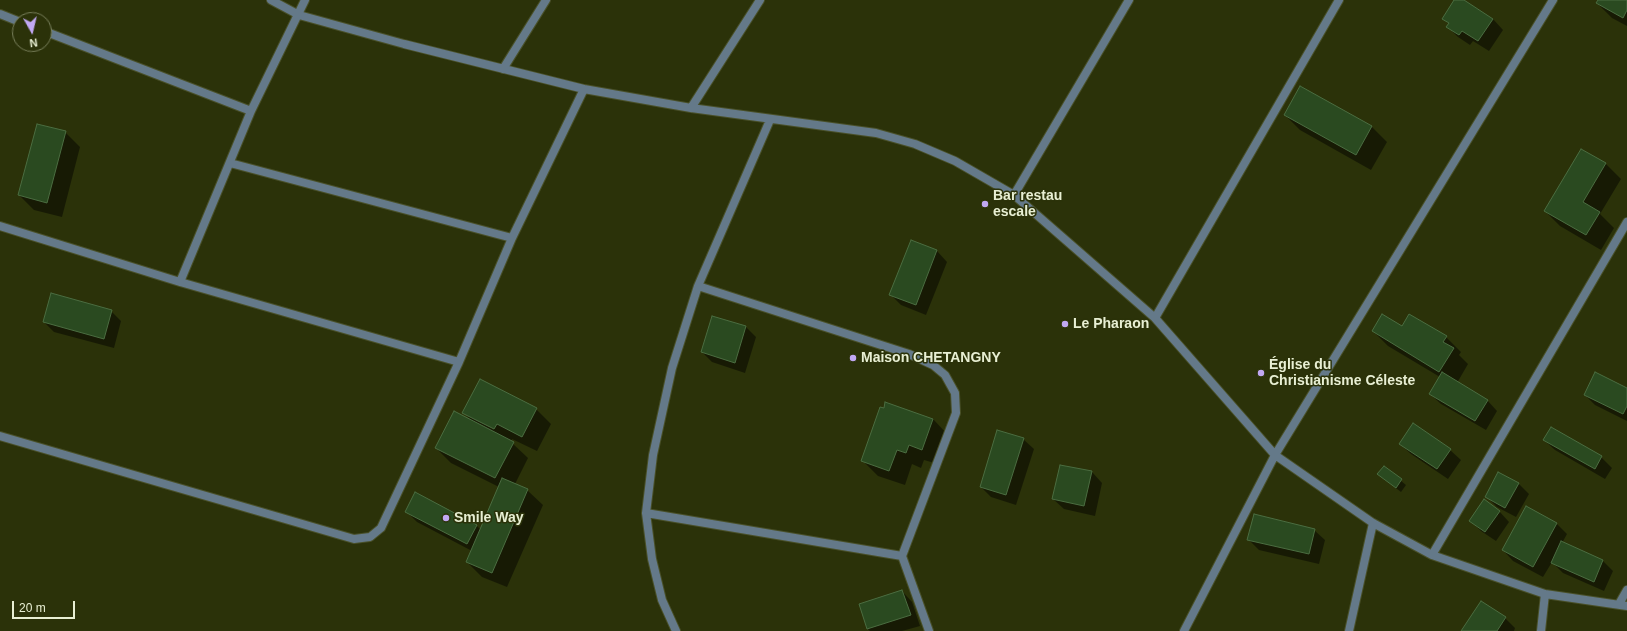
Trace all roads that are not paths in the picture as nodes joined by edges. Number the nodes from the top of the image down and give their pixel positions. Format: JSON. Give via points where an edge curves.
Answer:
{"nodes":[{"id":1,"x":271,"y":0,"type":"edge"},
{"id":2,"x":305,"y":0,"type":"edge"},
{"id":3,"x":546,"y":0,"type":"edge"},
{"id":4,"x":760,"y":0,"type":"edge"},
{"id":5,"x":1129,"y":0,"type":"edge"},
{"id":6,"x":1339,"y":0,"type":"edge"},
{"id":7,"x":1553,"y":0,"type":"edge"},
{"id":8,"x":0,"y":14,"type":"edge"},
{"id":9,"x":298,"y":15,"type":"junction"},
{"id":10,"x":12,"y":19,"type":"edge"},
{"id":11,"x":52,"y":34,"type":"edge"},
{"id":12,"x":503,"y":69,"type":"junction"},
{"id":13,"x":584,"y":89,"type":"junction"},
{"id":14,"x":691,"y":108,"type":"junction"},
{"id":15,"x":251,"y":112,"type":"junction"},
{"id":16,"x":770,"y":120,"type":"junction"},
{"id":17,"x":230,"y":163,"type":"junction"},
{"id":18,"x":1014,"y":195,"type":"junction"},
{"id":19,"x":1627,"y":222,"type":"edge"},
{"id":20,"x":0,"y":226,"type":"edge"},
{"id":21,"x":512,"y":238,"type":"junction"},
{"id":22,"x":180,"y":282,"type":"junction"},
{"id":23,"x":698,"y":286,"type":"junction"},
{"id":24,"x":1155,"y":318,"type":"junction"},
{"id":25,"x":459,"y":362,"type":"junction"},
{"id":26,"x":0,"y":436,"type":"edge"},
{"id":27,"x":1274,"y":454,"type":"junction"},
{"id":28,"x":646,"y":513,"type":"junction"},
{"id":29,"x":1373,"y":523,"type":"junction"},
{"id":30,"x":1432,"y":555,"type":"junction"},
{"id":31,"x":902,"y":556,"type":"junction"},
{"id":32,"x":1627,"y":590,"type":"edge"},
{"id":33,"x":1545,"y":594,"type":"junction"},
{"id":34,"x":1623,"y":605,"type":"edge"},
{"id":35,"x":676,"y":631,"type":"edge"},
{"id":36,"x":929,"y":631,"type":"edge"},
{"id":37,"x":1184,"y":631,"type":"edge"},
{"id":38,"x":1349,"y":631,"type":"edge"},
{"id":39,"x":1541,"y":631,"type":"edge"}],
"edges":[{"from":1,"to":9,"type":"street"},
{"from":2,"to":9,"type":"street"},
{"from":3,"to":12,"type":"street"},
{"from":4,"to":14,"type":"street"},
{"from":5,"to":18,"type":"street"},
{"from":6,"to":24,"type":"street"},
{"from":7,"to":27,"type":"street"},
{"from":8,"to":10,"type":"street"},
{"from":9,"to":12,"type":"street"},
{"from":9,"to":15,"type":"street"},
{"from":11,"to":15,"type":"street"},
{"from":12,"to":13,"type":"street"},
{"from":13,"to":14,"type":"street"},
{"from":13,"to":21,"type":"street"},
{"from":14,"to":16,"type":"street"},
{"from":15,"to":17,"type":"street"},
{"from":16,"to":18,"type":"street","via":[[876,133],[915,144],[954,161]]},
{"from":16,"to":23,"type":"street"},
{"from":17,"to":21,"type":"street"},
{"from":17,"to":22,"type":"street"},
{"from":18,"to":24,"type":"street"},
{"from":19,"to":30,"type":"street"},
{"from":20,"to":22,"type":"street"},
{"from":21,"to":25,"type":"street"},
{"from":22,"to":25,"type":"street"},
{"from":23,"to":28,"type":"street","via":[[671,375],[653,455]]},
{"from":23,"to":31,"type":"street","via":[[909,354],[933,365],[946,375],[955,393],[956,413]]},
{"from":24,"to":27,"type":"street"},
{"from":25,"to":26,"type":"street","via":[[381,528],[370,537],[354,539]]},
{"from":27,"to":29,"type":"street"},
{"from":27,"to":37,"type":"street"},
{"from":28,"to":31,"type":"street"},
{"from":28,"to":35,"type":"street","via":[[652,559],[662,600]]},
{"from":29,"to":30,"type":"street"},
{"from":29,"to":38,"type":"street"},
{"from":30,"to":33,"type":"street"},
{"from":31,"to":36,"type":"street"},
{"from":32,"to":34,"type":"street"},
{"from":33,"to":34,"type":"street"},
{"from":33,"to":39,"type":"street"}]}
